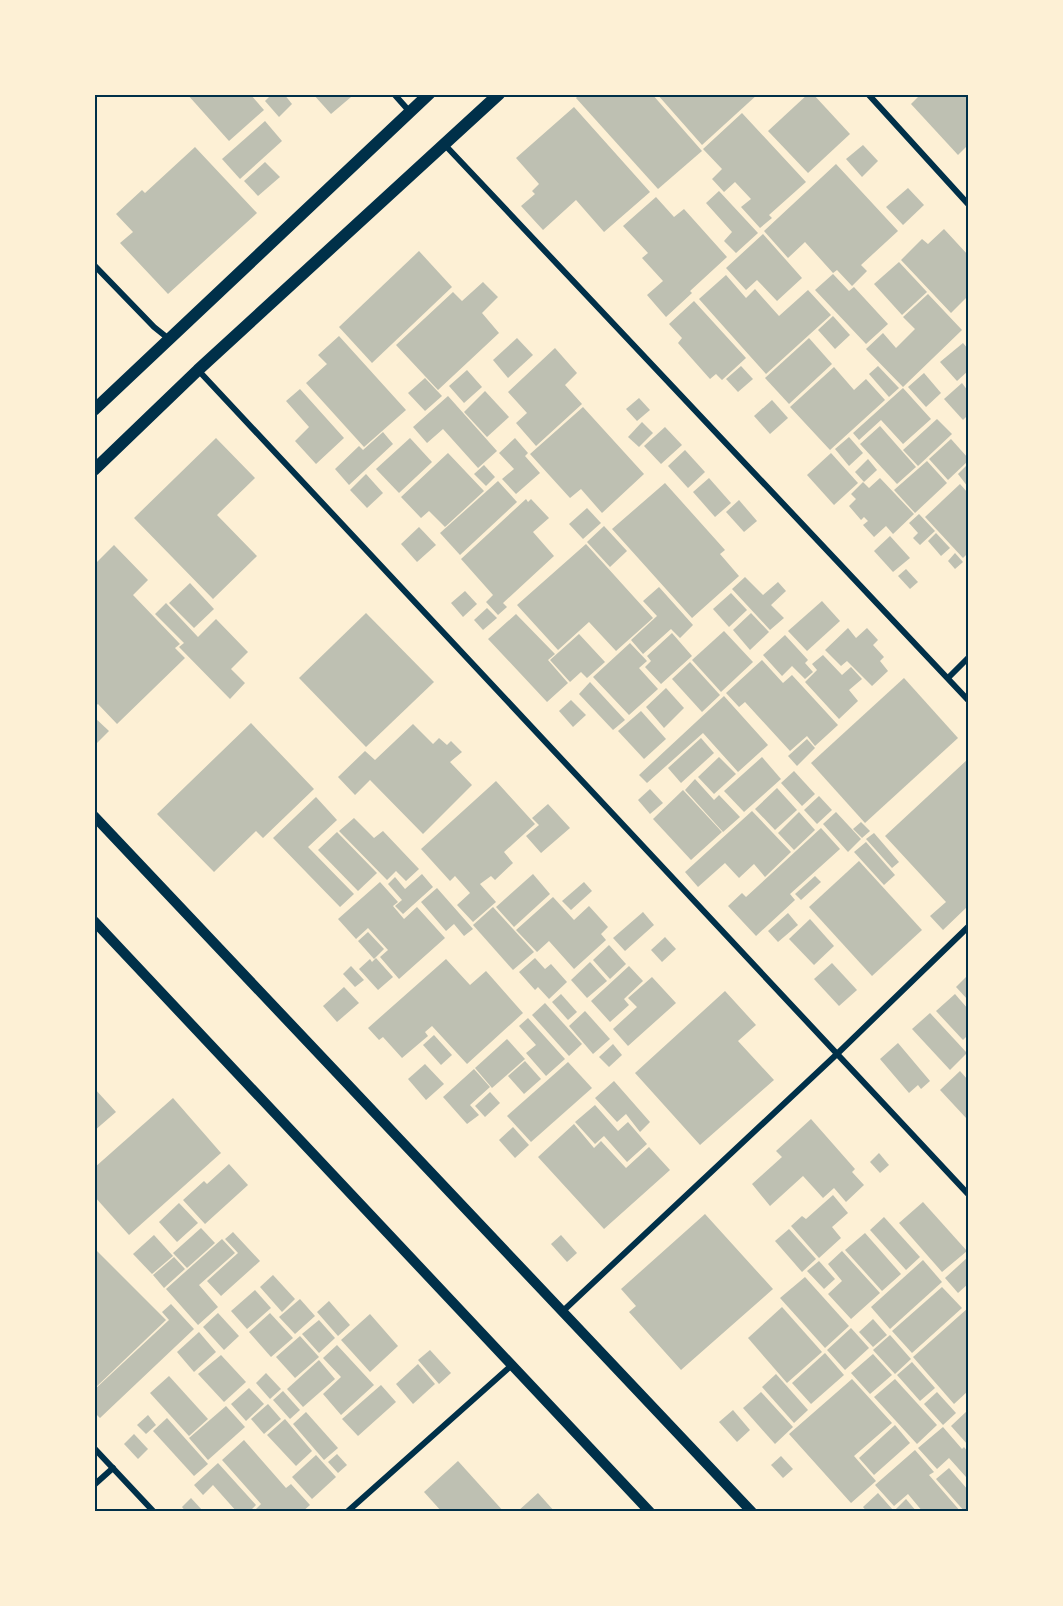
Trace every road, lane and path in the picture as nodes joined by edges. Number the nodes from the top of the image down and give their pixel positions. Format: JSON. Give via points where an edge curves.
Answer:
{"nodes":[{"id":1,"x":394,"y":94,"type":"edge"},
{"id":2,"x":429,"y":94,"type":"edge"},
{"id":3,"x":498,"y":94,"type":"edge"},
{"id":4,"x":868,"y":94,"type":"edge"},
{"id":5,"x":410,"y":112,"type":"junction"},
{"id":6,"x":445,"y":145,"type":"junction"},
{"id":7,"x":969,"y":204,"type":"edge"},
{"id":8,"x":94,"y":265,"type":"edge"},
{"id":9,"x":170,"y":339,"type":"junction"},
{"id":10,"x":198,"y":370,"type":"junction"},
{"id":11,"x":94,"y":410,"type":"edge"},
{"id":12,"x":94,"y":470,"type":"edge"},
{"id":13,"x":969,"y":658,"type":"edge"},
{"id":14,"x":948,"y":678,"type":"junction"},
{"id":15,"x":969,"y":700,"type":"edge"},
{"id":16,"x":94,"y":816,"type":"edge"},
{"id":17,"x":94,"y":921,"type":"edge"},
{"id":18,"x":969,"y":927,"type":"edge"},
{"id":19,"x":837,"y":1054,"type":"junction"},
{"id":20,"x":969,"y":1194,"type":"edge"},
{"id":21,"x":563,"y":1311,"type":"junction"},
{"id":22,"x":513,"y":1364,"type":"junction"},
{"id":23,"x":94,"y":1448,"type":"edge"},
{"id":24,"x":113,"y":1468,"type":"junction"},
{"id":25,"x":94,"y":1485,"type":"edge"},
{"id":26,"x":154,"y":1512,"type":"edge"},
{"id":27,"x":347,"y":1512,"type":"edge"},
{"id":28,"x":650,"y":1512,"type":"edge"},
{"id":29,"x":752,"y":1512,"type":"edge"}],
"edges":[{"from":1,"to":5,"type":"street"},
{"from":2,"to":5,"type":"main road"},
{"from":3,"to":6,"type":"main road"},
{"from":4,"to":7,"type":"street"},
{"from":5,"to":9,"type":"main road"},
{"from":6,"to":10,"type":"main road"},
{"from":6,"to":14,"type":"street"},
{"from":8,"to":9,"type":"street"},
{"from":9,"to":11,"type":"main road"},
{"from":10,"to":12,"type":"main road"},
{"from":10,"to":19,"type":"street"},
{"from":13,"to":14,"type":"street"},
{"from":14,"to":15,"type":"street"},
{"from":16,"to":21,"type":"street"},
{"from":17,"to":22,"type":"street"},
{"from":18,"to":19,"type":"street"},
{"from":19,"to":20,"type":"street"},
{"from":19,"to":21,"type":"street"},
{"from":21,"to":29,"type":"street"},
{"from":22,"to":27,"type":"street"},
{"from":22,"to":28,"type":"street"},
{"from":23,"to":24,"type":"street"},
{"from":24,"to":25,"type":"street"},
{"from":24,"to":26,"type":"street"}]}
